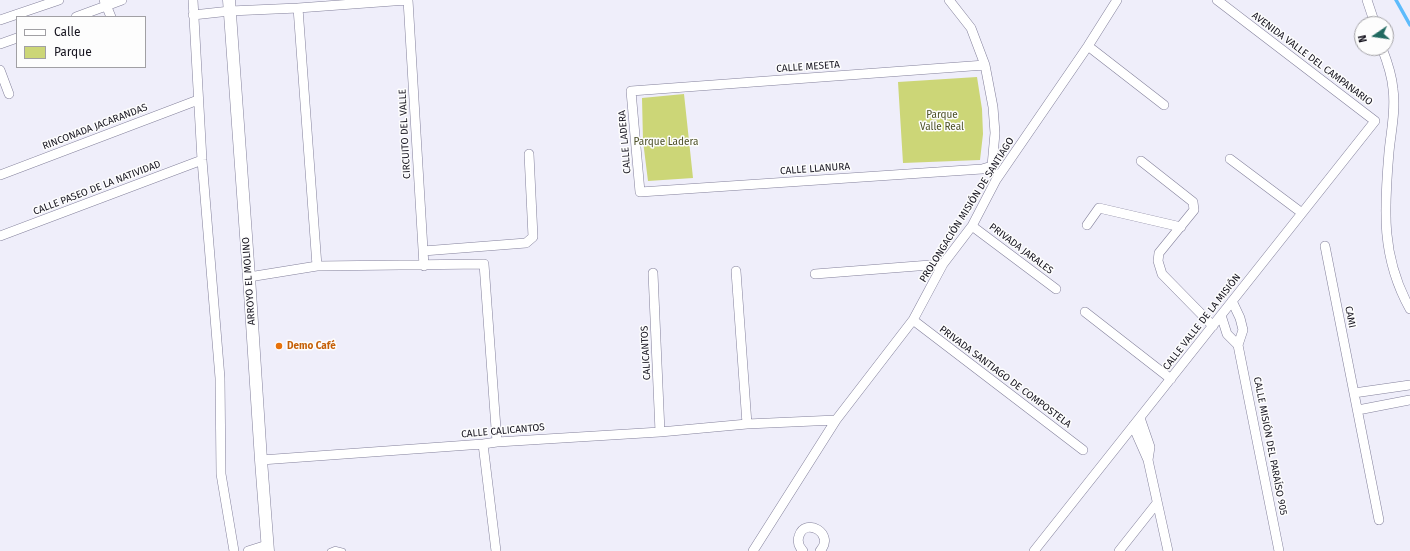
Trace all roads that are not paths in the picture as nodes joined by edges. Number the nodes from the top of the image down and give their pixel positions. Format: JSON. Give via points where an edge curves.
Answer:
{"nodes":[{"id":1,"x":59,"y":0,"type":"edge"},
{"id":2,"x":122,"y":0,"type":"edge"},
{"id":3,"x":193,"y":0,"type":"edge"},
{"id":4,"x":408,"y":0,"type":"edge"},
{"id":5,"x":949,"y":0,"type":"edge"},
{"id":6,"x":1118,"y":0,"type":"edge"},
{"id":7,"x":1217,"y":0,"type":"edge"},
{"id":8,"x":1367,"y":0,"type":"edge"},
{"id":9,"x":105,"y":3,"type":"edge"},
{"id":10,"x":229,"y":5,"type":"edge"},
{"id":11,"x":298,"y":8,"type":"junction"},
{"id":12,"x":194,"y":15,"type":"junction"},
{"id":13,"x":78,"y":16,"type":"edge"},
{"id":14,"x":111,"y":16,"type":"edge"},
{"id":15,"x":1372,"y":16,"type":"edge"},
{"id":16,"x":0,"y":20,"type":"edge"},
{"id":17,"x":16,"y":38,"type":"edge"},
{"id":18,"x":0,"y":44,"type":"edge"},
{"id":19,"x":1088,"y":46,"type":"junction"},
{"id":20,"x":1385,"y":56,"type":"edge"},
{"id":21,"x":985,"y":65,"type":"junction"},
{"id":22,"x":0,"y":70,"type":"edge"},
{"id":23,"x":631,"y":91,"type":"joint"},
{"id":24,"x":9,"y":94,"type":"dead end"},
{"id":25,"x":198,"y":100,"type":"junction"},
{"id":26,"x":1164,"y":105,"type":"dead end"},
{"id":27,"x":1375,"y":121,"type":"junction"},
{"id":28,"x":1393,"y":122,"type":"junction"},
{"id":29,"x":529,"y":154,"type":"dead end"},
{"id":30,"x":1230,"y":159,"type":"dead end"},
{"id":31,"x":202,"y":160,"type":"junction"},
{"id":32,"x":1141,"y":161,"type":"dead end"},
{"id":33,"x":992,"y":166,"type":"junction"},
{"id":34,"x":0,"y":174,"type":"edge"},
{"id":35,"x":996,"y":180,"type":"junction"},
{"id":36,"x":640,"y":192,"type":"joint"},
{"id":37,"x":1302,"y":212,"type":"junction"},
{"id":38,"x":1087,"y":225,"type":"dead end"},
{"id":39,"x":972,"y":226,"type":"junction"},
{"id":40,"x":1181,"y":227,"type":"junction"},
{"id":41,"x":0,"y":236,"type":"edge"},
{"id":42,"x":1325,"y":246,"type":"dead end"},
{"id":43,"x":423,"y":251,"type":"junction"},
{"id":44,"x":943,"y":264,"type":"junction"},
{"id":45,"x":317,"y":266,"type":"junction"},
{"id":46,"x":424,"y":266,"type":"junction"},
{"id":47,"x":736,"y":271,"type":"dead end"},
{"id":48,"x":653,"y":273,"type":"dead end"},
{"id":49,"x":815,"y":274,"type":"dead end"},
{"id":50,"x":250,"y":277,"type":"junction"},
{"id":51,"x":1056,"y":289,"type":"dead end"},
{"id":52,"x":1232,"y":301,"type":"junction"},
{"id":53,"x":1410,"y":309,"type":"edge"},
{"id":54,"x":1086,"y":312,"type":"dead end"},
{"id":55,"x":1221,"y":315,"type":"junction"},
{"id":56,"x":913,"y":320,"type":"junction"},
{"id":57,"x":1213,"y":326,"type":"junction"},
{"id":58,"x":1238,"y":346,"type":"junction"},
{"id":59,"x":1171,"y":379,"type":"junction"},
{"id":60,"x":1410,"y":385,"type":"edge"},
{"id":61,"x":1354,"y":393,"type":"junction"},
{"id":62,"x":1410,"y":400,"type":"edge"},
{"id":63,"x":1358,"y":410,"type":"junction"},
{"id":64,"x":1140,"y":418,"type":"junction"},
{"id":65,"x":836,"y":420,"type":"junction"},
{"id":66,"x":747,"y":424,"type":"junction"},
{"id":67,"x":1133,"y":426,"type":"junction"},
{"id":68,"x":660,"y":432,"type":"junction"},
{"id":69,"x":497,"y":442,"type":"junction"},
{"id":70,"x":483,"y":444,"type":"junction"},
{"id":71,"x":1083,"y":450,"type":"dead end"},
{"id":72,"x":261,"y":460,"type":"junction"},
{"id":73,"x":1148,"y":460,"type":"junction"},
{"id":74,"x":1157,"y":503,"type":"junction"},
{"id":75,"x":1379,"y":520,"type":"dead end"},
{"id":76,"x":268,"y":548,"type":"edge"},
{"id":77,"x":823,"y":550,"type":"edge"},
{"id":78,"x":234,"y":551,"type":"edge"},
{"id":79,"x":248,"y":551,"type":"edge"},
{"id":80,"x":330,"y":551,"type":"edge"},
{"id":81,"x":343,"y":551,"type":"edge"},
{"id":82,"x":496,"y":551,"type":"edge"},
{"id":83,"x":753,"y":551,"type":"edge"},
{"id":84,"x":803,"y":551,"type":"edge"},
{"id":85,"x":1034,"y":551,"type":"edge"},
{"id":86,"x":1119,"y":551,"type":"edge"},
{"id":87,"x":1168,"y":551,"type":"edge"},
{"id":88,"x":1279,"y":551,"type":"edge"}],
"edges":[{"from":1,"to":16,"type":"street"},
{"from":2,"to":9,"type":"street"},
{"from":3,"to":12,"type":"street"},
{"from":4,"to":11,"type":"street"},
{"from":4,"to":43,"type":"street","name":"CIRCUITO DEL VALLE"},
{"from":5,"to":21,"type":"street","via":[[971,28]]},
{"from":6,"to":19,"type":"street","name":"PROLONGACIÓN MISIÓN DE SANTIAGO"},
{"from":7,"to":27,"type":"street","name":"AVENIDA VALLE DEL CAMPANARIO"},
{"from":8,"to":15,"type":"street"},
{"from":9,"to":13,"type":"street"},
{"from":9,"to":14,"type":"street"},
{"from":10,"to":11,"type":"street"},
{"from":10,"to":12,"type":"street"},
{"from":10,"to":50,"type":"street","name":"ARROYO EL MOLINO"},
{"from":11,"to":45,"type":"street"},
{"from":12,"to":25,"type":"street"},
{"from":17,"to":18,"type":"street"},
{"from":19,"to":26,"type":"street"},
{"from":19,"to":35,"type":"street","name":"PROLONGACIÓN MISIÓN DE SANTIAGO"},
{"from":20,"to":28,"type":"street","via":[[1393,88]]},
{"from":21,"to":23,"type":"street","name":"CALLE MESETA"},
{"from":21,"to":33,"type":"street","via":[[993,107]]},
{"from":22,"to":24,"type":"street"},
{"from":23,"to":36,"type":"street","name":"CALLE LADERA"},
{"from":25,"to":31,"type":"street"},
{"from":25,"to":34,"type":"street","name":"RINCONADA JACARANDAS"},
{"from":27,"to":28,"type":"street"},
{"from":27,"to":37,"type":"street","name":"CALLE VALLE DE LA MISIÓN"},
{"from":28,"to":53,"type":"street","via":[[1385,216],[1387,242],[1392,269],[1400,292]]},
{"from":29,"to":43,"type":"street","via":[[533,237],[526,243]]},
{"from":30,"to":37,"type":"street"},
{"from":31,"to":41,"type":"street","name":"CALLE PASEO DE LA NATIVIDAD"},
{"from":31,"to":78,"type":"street","via":[[220,378],[221,474]]},
{"from":32,"to":40,"type":"street","via":[[1193,202],[1194,210]]},
{"from":33,"to":35,"type":"street"},
{"from":33,"to":36,"type":"street","name":"CALLE LLANURA","via":[[982,169]]},
{"from":35,"to":39,"type":"street","name":"PROLONGACIÓN MISIÓN DE SANTIAGO"},
{"from":37,"to":52,"type":"street","name":"CALLE VALLE DE LA MISIÓN"},
{"from":38,"to":40,"type":"street","via":[[1099,208]]},
{"from":39,"to":44,"type":"street","name":"PROLONGACIÓN MISIÓN DE SANTIAGO"},
{"from":39,"to":51,"type":"street","name":"PRIVADA JARALES"},
{"from":40,"to":57,"type":"street","via":[[1159,253],[1158,261],[1162,274]]},
{"from":42,"to":61,"type":"street","name":"CAMI"},
{"from":43,"to":46,"type":"street","name":"CIRCUITO DEL VALLE"},
{"from":44,"to":49,"type":"street"},
{"from":44,"to":56,"type":"street","name":"PROLONGACIÓN MISIÓN DE SANTIAGO"},
{"from":45,"to":46,"type":"street"},
{"from":45,"to":50,"type":"street"},
{"from":46,"to":69,"type":"street","via":[[484,264]]},
{"from":47,"to":66,"type":"street"},
{"from":48,"to":68,"type":"street","name":"CALICANTOS"},
{"from":50,"to":72,"type":"street","name":"ARROYO EL MOLINO"},
{"from":52,"to":55,"type":"street","name":"CALLE VALLE DE LA MISIÓN"},
{"from":52,"to":58,"type":"street","via":[[1243,330]]},
{"from":54,"to":59,"type":"street"},
{"from":55,"to":57,"type":"street","name":"CALLE VALLE DE LA MISIÓN"},
{"from":55,"to":58,"type":"street","via":[[1227,334]]},
{"from":56,"to":65,"type":"street","name":"PROLONGACIÓN MISIÓN DE SANTIAGO"},
{"from":56,"to":71,"type":"street","name":"PRIVADA SANTIAGO DE COMPOSTELA"},
{"from":57,"to":59,"type":"street","name":"CALLE VALLE DE LA MISIÓN"},
{"from":58,"to":88,"type":"street","name":"CALLE MISIÓN DEL PARAÍSO 905"},
{"from":59,"to":64,"type":"street","name":"CALLE VALLE DE LA MISIÓN"},
{"from":60,"to":61,"type":"street"},
{"from":61,"to":63,"type":"street","name":"CAMI"},
{"from":62,"to":63,"type":"street"},
{"from":63,"to":75,"type":"street","name":"CAMI"},
{"from":64,"to":67,"type":"street","name":"CALLE VALLE DE LA MISIÓN"},
{"from":64,"to":73,"type":"street","via":[[1150,447]]},
{"from":65,"to":66,"type":"street","name":"CALLE CALICANTOS"},
{"from":65,"to":83,"type":"street","name":"PROLONGACIÓN MISIÓN DE SANTIAGO"},
{"from":66,"to":68,"type":"street","name":"CALLE CALICANTOS"},
{"from":67,"to":73,"type":"street"},
{"from":67,"to":85,"type":"street","name":"CALLE VALLE DE LA MISIÓN"},
{"from":68,"to":69,"type":"street","name":"CALLE CALICANTOS"},
{"from":69,"to":70,"type":"street","name":"CALLE CALICANTOS"},
{"from":70,"to":72,"type":"street","name":"CALLE CALICANTOS"},
{"from":70,"to":82,"type":"street"},
{"from":72,"to":76,"type":"street","name":"ARROYO EL MOLINO"},
{"from":73,"to":74,"type":"street"},
{"from":74,"to":86,"type":"street"},
{"from":74,"to":87,"type":"street"},
{"from":76,"to":79,"type":"street"},
{"from":77,"to":84,"type":"street","via":[[825,540],[822,532],[810,527],[802,530],[798,538]]},
{"from":80,"to":81,"type":"lane"}]}
